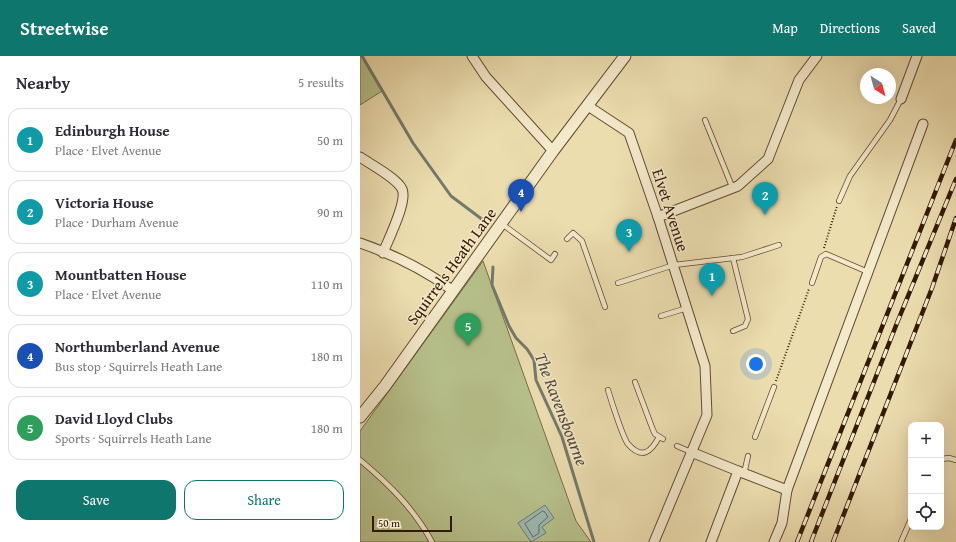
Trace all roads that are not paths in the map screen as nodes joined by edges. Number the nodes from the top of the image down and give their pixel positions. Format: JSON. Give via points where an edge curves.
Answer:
{"nodes":[{"id":1,"x":472,"y":56,"type":"edge"},
{"id":2,"x":625,"y":56,"type":"edge"},
{"id":3,"x":817,"y":56,"type":"edge"},
{"id":4,"x":917,"y":56,"type":"edge"},
{"id":5,"x":901,"y":99,"type":"joint"},
{"id":6,"x":588,"y":106,"type":"junction"},
{"id":7,"x":705,"y":120,"type":"dead end"},
{"id":8,"x":923,"y":124,"type":"dead end"},
{"id":9,"x":553,"y":151,"type":"junction"},
{"id":10,"x":360,"y":157,"type":"edge"},
{"id":11,"x":732,"y":189,"type":"junction"},
{"id":12,"x":839,"y":201,"type":"road end"},
{"id":13,"x":658,"y":217,"type":"junction"},
{"id":14,"x":501,"y":223,"type":"junction"},
{"id":15,"x":567,"y":240,"type":"dead end"},
{"id":16,"x":360,"y":243,"type":"edge"},
{"id":17,"x":779,"y":245,"type":"dead end"},
{"id":18,"x":383,"y":253,"type":"junction"},
{"id":19,"x":555,"y":254,"type":"dead end"},
{"id":20,"x":733,"y":258,"type":"junction"},
{"id":21,"x":674,"y":265,"type":"junction"},
{"id":22,"x":868,"y":272,"type":"junction"},
{"id":23,"x":618,"y":283,"type":"dead end"},
{"id":24,"x":812,"y":283,"type":"road end"},
{"id":25,"x":452,"y":290,"type":"junction"},
{"id":26,"x":605,"y":308,"type":"dead end"},
{"id":27,"x":687,"y":308,"type":"junction"},
{"id":28,"x":661,"y":316,"type":"dead end"},
{"id":29,"x":733,"y":331,"type":"dead end"},
{"id":30,"x":635,"y":382,"type":"dead end"},
{"id":31,"x":774,"y":387,"type":"road end"},
{"id":32,"x":608,"y":390,"type":"dead end"},
{"id":33,"x":360,"y":417,"type":"edge"},
{"id":34,"x":755,"y":437,"type":"dead end"},
{"id":35,"x":677,"y":446,"type":"dead end"},
{"id":36,"x":691,"y":452,"type":"junction"},
{"id":37,"x":748,"y":456,"type":"dead end"},
{"id":38,"x":944,"y":459,"type":"edge"},
{"id":39,"x":360,"y":460,"type":"edge"},
{"id":40,"x":956,"y":460,"type":"edge"},
{"id":41,"x":741,"y":472,"type":"junction"},
{"id":42,"x":787,"y":490,"type":"junction"},
{"id":43,"x":908,"y":526,"type":"edge"},
{"id":44,"x":432,"y":542,"type":"edge"},
{"id":45,"x":654,"y":542,"type":"edge"},
{"id":46,"x":711,"y":542,"type":"edge"},
{"id":47,"x":774,"y":542,"type":"edge"},
{"id":48,"x":901,"y":542,"type":"edge"}],
"edges":[{"from":1,"to":9,"type":"street","via":[[486,77]]},
{"from":2,"to":6,"type":"street","name":"Squirrels Heath Lane"},
{"from":3,"to":11,"type":"street","via":[[798,80],[768,159]]},
{"from":4,"to":5,"type":"street"},
{"from":5,"to":12,"type":"lane","via":[[895,112],[850,176]]},
{"from":6,"to":9,"type":"street","name":"Squirrels Heath Lane"},
{"from":6,"to":13,"type":"street","name":"Elvet Avenue","via":[[629,133]]},
{"from":7,"to":11,"type":"lane"},
{"from":8,"to":22,"type":"street"},
{"from":9,"to":14,"type":"street","name":"Squirrels Heath Lane"},
{"from":10,"to":18,"type":"street","via":[[395,181],[402,189],[403,199]]},
{"from":11,"to":13,"type":"street"},
{"from":13,"to":21,"type":"street","name":"Elvet Avenue"},
{"from":14,"to":19,"type":"lane","via":[[551,260]]},
{"from":14,"to":25,"type":"street","name":"Squirrels Heath Lane"},
{"from":15,"to":26,"type":"lane","via":[[573,233],[582,241]]},
{"from":16,"to":18,"type":"street"},
{"from":17,"to":20,"type":"lane"},
{"from":18,"to":25,"type":"street","via":[[433,276]]},
{"from":20,"to":21,"type":"lane"},
{"from":20,"to":29,"type":"lane","via":[[748,319],[745,326]]},
{"from":21,"to":23,"type":"lane"},
{"from":21,"to":27,"type":"street","name":"Elvet Avenue"},
{"from":22,"to":24,"type":"lane","via":[[826,254],[821,257]]},
{"from":22,"to":42,"type":"street"},
{"from":25,"to":33,"type":"street","name":"Squirrels Heath Lane","via":[[385,386]]},
{"from":27,"to":28,"type":"lane"},
{"from":27,"to":36,"type":"street","name":"Elvet Avenue","via":[[705,366],[707,415]]},
{"from":30,"to":32,"type":"lane","via":[[653,430],[661,438],[652,450],[646,453],[627,444]]},
{"from":31,"to":34,"type":"lane"},
{"from":35,"to":36,"type":"lane"},
{"from":36,"to":41,"type":"street"},
{"from":36,"to":45,"type":"street","name":"Elvet Avenue"},
{"from":37,"to":41,"type":"lane"},
{"from":38,"to":40,"type":"lane"},
{"from":39,"to":44,"type":"lane","via":[[401,498]]},
{"from":41,"to":42,"type":"street"},
{"from":41,"to":46,"type":"street"},
{"from":42,"to":47,"type":"street","via":[[782,523]]},
{"from":43,"to":48,"type":"lane"}]}
